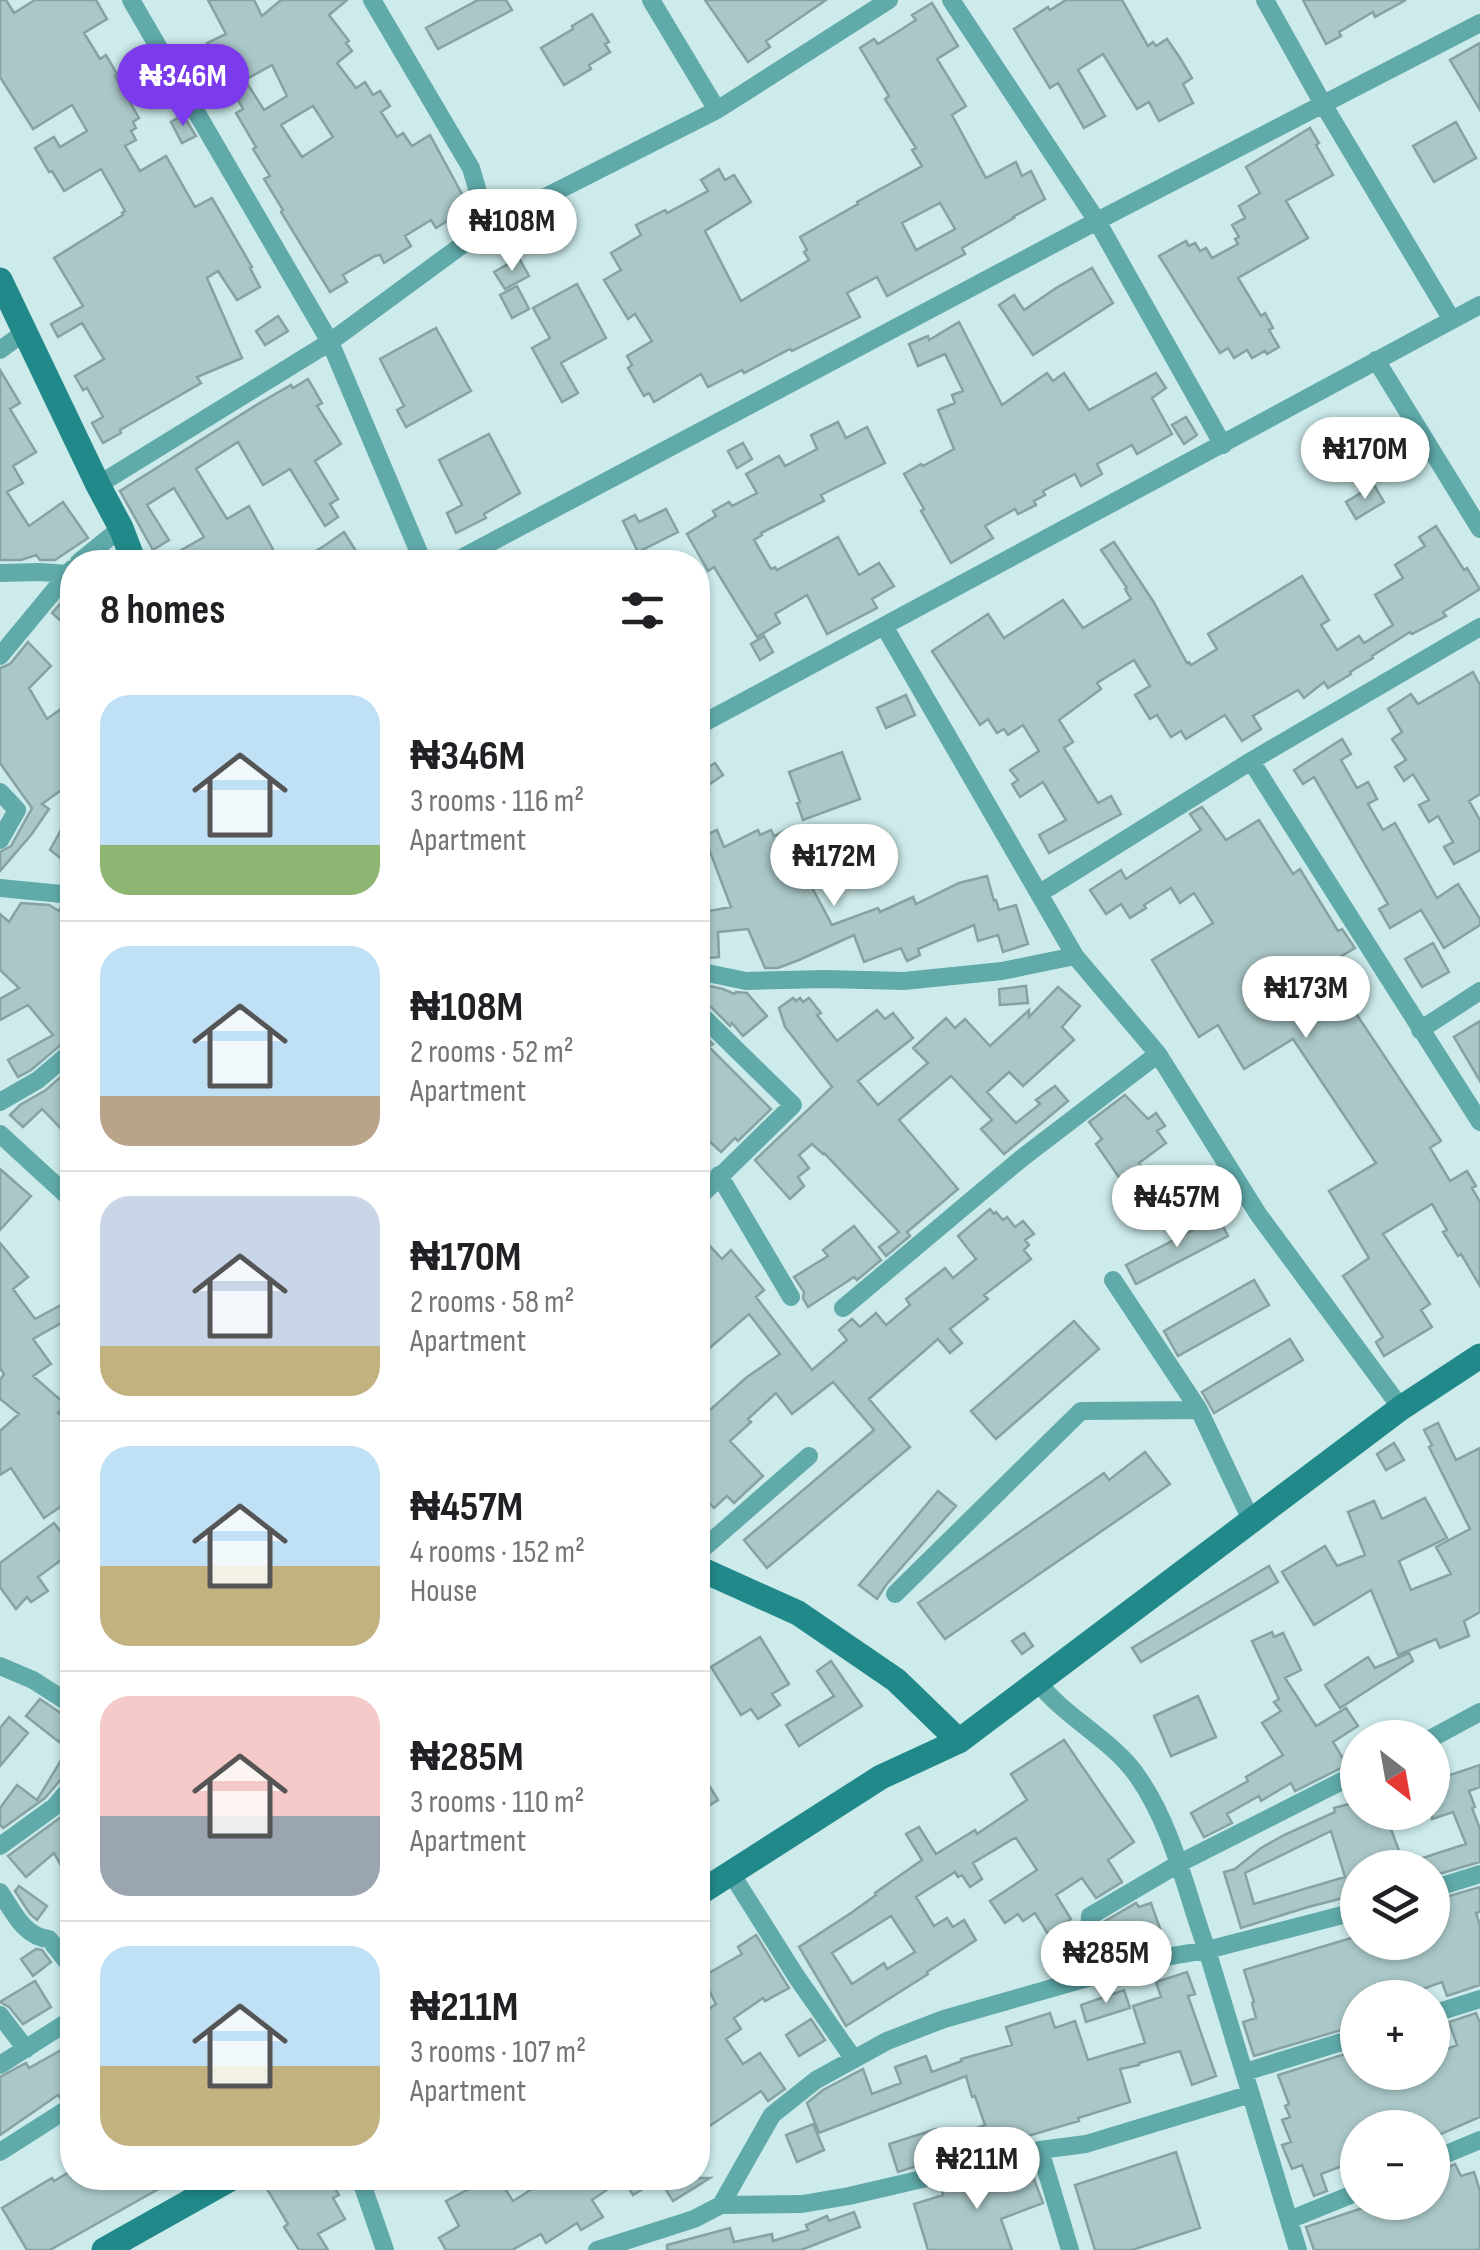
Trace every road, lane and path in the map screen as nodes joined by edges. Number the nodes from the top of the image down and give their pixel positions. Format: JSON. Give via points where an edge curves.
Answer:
{"nodes":[{"id":1,"x":130,"y":0,"type":"edge"},
{"id":2,"x":372,"y":0,"type":"edge"},
{"id":3,"x":652,"y":0,"type":"edge"},
{"id":4,"x":890,"y":0,"type":"edge"},
{"id":5,"x":951,"y":0,"type":"edge"},
{"id":6,"x":1265,"y":0,"type":"edge"},
{"id":7,"x":1480,"y":23,"type":"edge"},
{"id":8,"x":1324,"y":104,"type":"junction"},
{"id":9,"x":717,"y":110,"type":"junction"},
{"id":10,"x":1097,"y":221,"type":"junction"},
{"id":11,"x":488,"y":226,"type":"junction"},
{"id":12,"x":0,"y":280,"type":"edge"},
{"id":13,"x":1480,"y":306,"type":"edge"},
{"id":14,"x":1452,"y":320,"type":"junction"},
{"id":15,"x":26,"y":332,"type":"junction"},
{"id":16,"x":330,"y":342,"type":"junction"},
{"id":17,"x":0,"y":350,"type":"edge"},
{"id":18,"x":1376,"y":360,"type":"junction"},
{"id":19,"x":1223,"y":445,"type":"junction"},
{"id":20,"x":98,"y":485,"type":"junction"},
{"id":21,"x":121,"y":528,"type":"junction"},
{"id":22,"x":1480,"y":529,"type":"edge"},
{"id":23,"x":95,"y":550,"type":"edge"},
{"id":24,"x":129,"y":550,"type":"edge"},
{"id":25,"x":418,"y":550,"type":"edge"},
{"id":26,"x":477,"y":550,"type":"edge"},
{"id":27,"x":60,"y":569,"type":"edge"},
{"id":28,"x":0,"y":573,"type":"edge"},
{"id":29,"x":60,"y":584,"type":"edge"},
{"id":30,"x":884,"y":626,"type":"junction"},
{"id":31,"x":1480,"y":627,"type":"edge"},
{"id":32,"x":0,"y":656,"type":"edge"},
{"id":33,"x":710,"y":720,"type":"edge"},
{"id":34,"x":1251,"y":760,"type":"junction"},
{"id":35,"x":0,"y":792,"type":"edge"},
{"id":36,"x":0,"y":840,"type":"edge"},
{"id":37,"x":0,"y":888,"type":"edge"},
{"id":38,"x":1040,"y":893,"type":"junction"},
{"id":39,"x":60,"y":894,"type":"edge"},
{"id":40,"x":1075,"y":956,"type":"junction"},
{"id":41,"x":710,"y":974,"type":"edge"},
{"id":42,"x":1480,"y":991,"type":"edge"},
{"id":43,"x":710,"y":1024,"type":"edge"},
{"id":44,"x":1420,"y":1030,"type":"junction"},
{"id":45,"x":1158,"y":1054,"type":"junction"},
{"id":46,"x":60,"y":1061,"type":"edge"},
{"id":47,"x":0,"y":1102,"type":"edge"},
{"id":48,"x":1480,"y":1122,"type":"edge"},
{"id":49,"x":0,"y":1134,"type":"edge"},
{"id":50,"x":719,"y":1174,"type":"junction"},
{"id":51,"x":710,"y":1184,"type":"edge"},
{"id":52,"x":60,"y":1189,"type":"edge"},
{"id":53,"x":1113,"y":1280,"type":"dead end"},
{"id":54,"x":792,"y":1297,"type":"dead end"},
{"id":55,"x":842,"y":1308,"type":"dead end"},
{"id":56,"x":1480,"y":1356,"type":"edge"},
{"id":57,"x":1401,"y":1408,"type":"junction"},
{"id":58,"x":1198,"y":1410,"type":"junction"},
{"id":59,"x":810,"y":1456,"type":"dead end"},
{"id":60,"x":1252,"y":1522,"type":"junction"},
{"id":61,"x":710,"y":1544,"type":"edge"},
{"id":62,"x":710,"y":1573,"type":"edge"},
{"id":63,"x":895,"y":1594,"type":"dead end"},
{"id":64,"x":0,"y":1666,"type":"edge"},
{"id":65,"x":1037,"y":1681,"type":"junction"},
{"id":66,"x":60,"y":1697,"type":"edge"},
{"id":67,"x":1480,"y":1712,"type":"edge"},
{"id":68,"x":1450,"y":1728,"type":"edge"},
{"id":69,"x":960,"y":1742,"type":"junction"},
{"id":70,"x":1340,"y":1782,"type":"edge"},
{"id":71,"x":60,"y":1800,"type":"edge"},
{"id":72,"x":0,"y":1846,"type":"edge"},
{"id":73,"x":1180,"y":1863,"type":"junction"},
{"id":74,"x":731,"y":1873,"type":"junction"},
{"id":75,"x":1480,"y":1874,"type":"edge"},
{"id":76,"x":1450,"y":1883,"type":"edge"},
{"id":77,"x":710,"y":1886,"type":"edge"},
{"id":78,"x":0,"y":1892,"type":"edge"},
{"id":79,"x":1340,"y":1915,"type":"edge"},
{"id":80,"x":1207,"y":1950,"type":"junction"},
{"id":81,"x":60,"y":1954,"type":"edge"},
{"id":82,"x":1086,"y":1978,"type":"junction"},
{"id":83,"x":1480,"y":1999,"type":"edge"},
{"id":84,"x":1450,"y":2008,"type":"edge"},
{"id":85,"x":0,"y":2015,"type":"edge"},
{"id":86,"x":60,"y":2027,"type":"edge"},
{"id":87,"x":1340,"y":2043,"type":"edge"},
{"id":88,"x":26,"y":2049,"type":"junction"},
{"id":89,"x":853,"y":2058,"type":"junction"},
{"id":90,"x":0,"y":2065,"type":"edge"},
{"id":91,"x":1245,"y":2072,"type":"junction"},
{"id":92,"x":1251,"y":2094,"type":"junction"},
{"id":93,"x":60,"y":2114,"type":"edge"},
{"id":94,"x":1480,"y":2140,"type":"edge"},
{"id":95,"x":1040,"y":2150,"type":"junction"},
{"id":96,"x":0,"y":2152,"type":"edge"},
{"id":97,"x":1450,"y":2152,"type":"edge"},
{"id":98,"x":200,"y":2190,"type":"edge"},
{"id":99,"x":364,"y":2190,"type":"edge"},
{"id":100,"x":1340,"y":2199,"type":"edge"},
{"id":101,"x":721,"y":2204,"type":"junction"},
{"id":102,"x":1289,"y":2220,"type":"junction"},
{"id":103,"x":104,"y":2250,"type":"edge"},
{"id":104,"x":385,"y":2250,"type":"edge"},
{"id":105,"x":597,"y":2250,"type":"edge"},
{"id":106,"x":1070,"y":2250,"type":"edge"},
{"id":107,"x":1298,"y":2250,"type":"edge"}],
"edges":[{"from":1,"to":16,"type":"street"},
{"from":2,"to":11,"type":"street","via":[[472,168]]},
{"from":3,"to":9,"type":"street"},
{"from":4,"to":9,"type":"street"},
{"from":5,"to":10,"type":"street"},
{"from":6,"to":8,"type":"street"},
{"from":7,"to":8,"type":"street"},
{"from":8,"to":10,"type":"street"},
{"from":8,"to":14,"type":"street"},
{"from":9,"to":11,"type":"street"},
{"from":10,"to":19,"type":"street"},
{"from":10,"to":26,"type":"street"},
{"from":11,"to":16,"type":"street"},
{"from":12,"to":15,"type":"street"},
{"from":13,"to":14,"type":"street"},
{"from":14,"to":18,"type":"street"},
{"from":15,"to":17,"type":"street"},
{"from":15,"to":20,"type":"street"},
{"from":16,"to":20,"type":"street"},
{"from":16,"to":25,"type":"street"},
{"from":18,"to":19,"type":"street"},
{"from":18,"to":22,"type":"street"},
{"from":19,"to":30,"type":"street"},
{"from":20,"to":21,"type":"street"},
{"from":21,"to":23,"type":"street"},
{"from":21,"to":24,"type":"street"},
{"from":27,"to":28,"type":"street"},
{"from":29,"to":32,"type":"street"},
{"from":30,"to":33,"type":"street"},
{"from":30,"to":38,"type":"street"},
{"from":31,"to":34,"type":"street"},
{"from":34,"to":38,"type":"street"},
{"from":34,"to":44,"type":"street"},
{"from":35,"to":36,"type":"street","via":[[18,810]]},
{"from":37,"to":39,"type":"street"},
{"from":38,"to":40,"type":"street"},
{"from":40,"to":41,"type":"street","via":[[904,982],[746,981]]},
{"from":40,"to":45,"type":"street"},
{"from":42,"to":44,"type":"street"},
{"from":43,"to":50,"type":"street","via":[[793,1105]]},
{"from":44,"to":48,"type":"street"},
{"from":45,"to":55,"type":"street"},
{"from":45,"to":57,"type":"street","via":[[1258,1214]]},
{"from":46,"to":47,"type":"street"},
{"from":49,"to":52,"type":"street"},
{"from":50,"to":51,"type":"street"},
{"from":50,"to":54,"type":"street"},
{"from":53,"to":58,"type":"street"},
{"from":56,"to":57,"type":"street"},
{"from":57,"to":60,"type":"street"},
{"from":58,"to":60,"type":"street"},
{"from":58,"to":63,"type":"street","via":[[1081,1411]]},
{"from":59,"to":61,"type":"street"},
{"from":60,"to":65,"type":"street"},
{"from":62,"to":69,"type":"street","via":[[798,1613],[896,1680]]},
{"from":64,"to":66,"type":"street"},
{"from":65,"to":69,"type":"street"},
{"from":65,"to":73,"type":"street","via":[[1138,1776]]},
{"from":67,"to":68,"type":"street"},
{"from":69,"to":74,"type":"street","via":[[881,1777]]},
{"from":70,"to":73,"type":"street"},
{"from":71,"to":72,"type":"street"},
{"from":73,"to":80,"type":"street"},
{"from":73,"to":82,"type":"street","via":[[1090,1916]]},
{"from":74,"to":77,"type":"street"},
{"from":74,"to":89,"type":"street"},
{"from":75,"to":76,"type":"street"},
{"from":78,"to":81,"type":"street","via":[[26,1930],[48,1939]]},
{"from":79,"to":80,"type":"street"},
{"from":80,"to":82,"type":"street"},
{"from":80,"to":91,"type":"street"},
{"from":82,"to":89,"type":"street","via":[[944,2020]]},
{"from":83,"to":84,"type":"street"},
{"from":85,"to":88,"type":"street"},
{"from":86,"to":88,"type":"street"},
{"from":87,"to":91,"type":"street"},
{"from":88,"to":90,"type":"street"},
{"from":89,"to":101,"type":"street","via":[[772,2115]]},
{"from":91,"to":92,"type":"street"},
{"from":92,"to":95,"type":"street","via":[[1086,2144]]},
{"from":92,"to":102,"type":"street"},
{"from":93,"to":96,"type":"street"},
{"from":94,"to":97,"type":"street"},
{"from":95,"to":101,"type":"street","via":[[802,2204]]},
{"from":95,"to":106,"type":"street"},
{"from":98,"to":103,"type":"street"},
{"from":99,"to":104,"type":"street"},
{"from":100,"to":102,"type":"street"},
{"from":101,"to":105,"type":"street"},
{"from":102,"to":107,"type":"street"}]}
